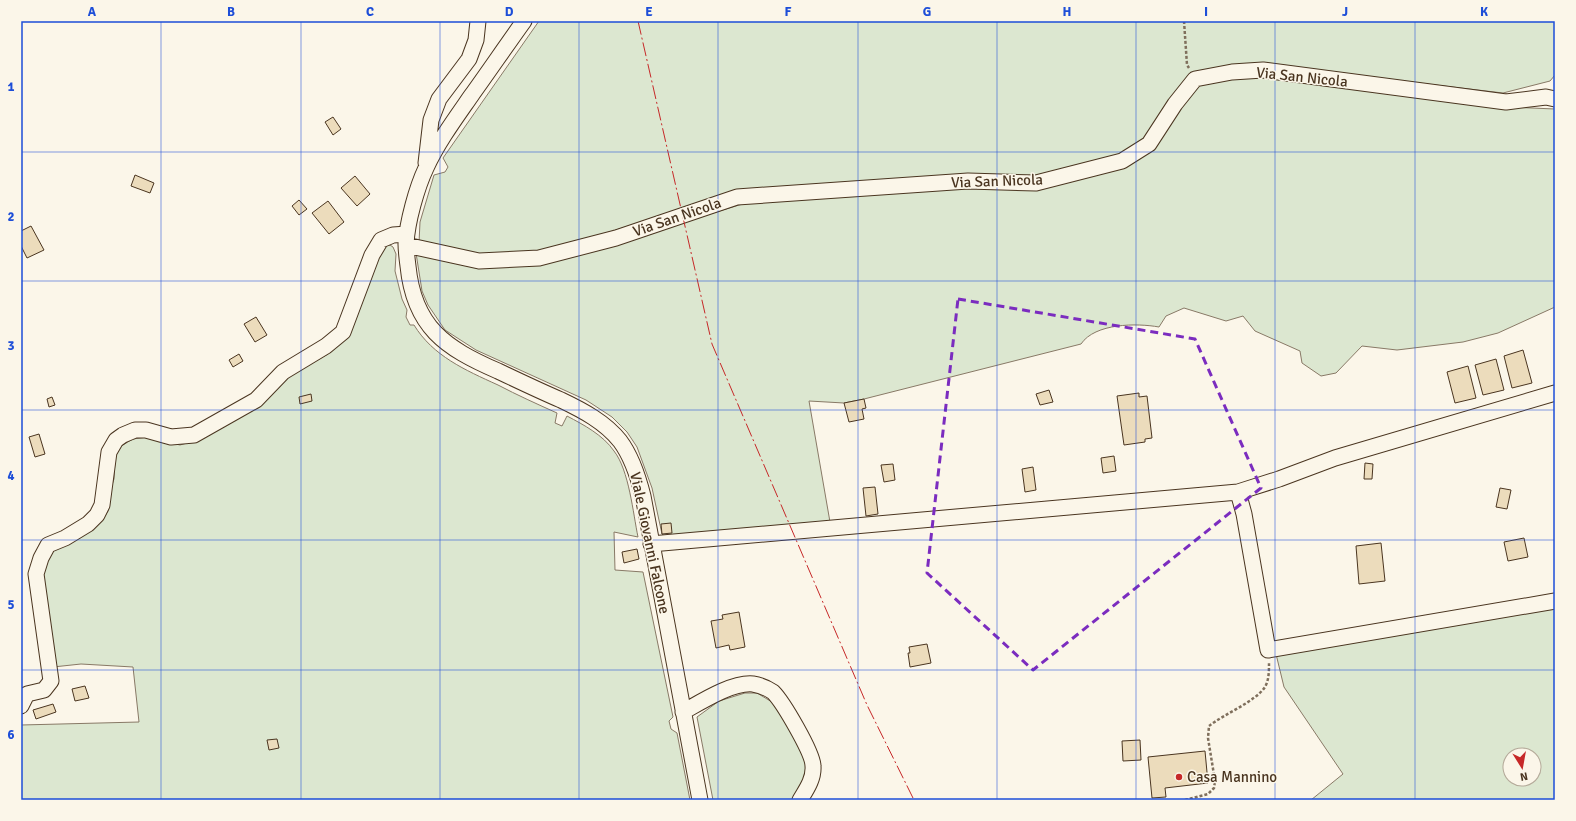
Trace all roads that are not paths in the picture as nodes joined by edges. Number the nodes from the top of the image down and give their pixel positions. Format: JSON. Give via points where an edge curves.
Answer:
{"nodes":[{"id":1,"x":478,"y":21,"type":"edge"},
{"id":2,"x":524,"y":21,"type":"edge"},
{"id":3,"x":1555,"y":85,"type":"edge"},
{"id":4,"x":1550,"y":98,"type":"edge"},
{"id":5,"x":426,"y":168,"type":"junction"},
{"id":6,"x":407,"y":239,"type":"junction"},
{"id":7,"x":1555,"y":393,"type":"edge"},
{"id":8,"x":1238,"y":492,"type":"junction"},
{"id":9,"x":651,"y":544,"type":"junction"},
{"id":10,"x":1555,"y":601,"type":"edge"},
{"id":11,"x":21,"y":706,"type":"edge"},
{"id":12,"x":683,"y":712,"type":"junction"},
{"id":13,"x":700,"y":800,"type":"edge"},
{"id":14,"x":800,"y":800,"type":"edge"}],
"edges":[{"from":1,"to":5,"type":"street","via":[[476,40],[469,59],[439,99],[431,120]]},
{"from":2,"to":5,"type":"street","via":[[451,124]]},
{"from":3,"to":4,"type":"street"},
{"from":4,"to":6,"type":"street","name":"Via San Nicola","via":[[1506,102],[1263,70],[1232,72],[1195,79],[1149,144],[1122,161],[1036,183],[968,181],[737,197],[616,238],[539,258],[479,262]]},
{"from":5,"to":6,"type":"street","name":"Viale Giovanni Falcone","via":[[417,192]]},
{"from":6,"to":9,"type":"street","name":"Viale Giovanni Falcone","via":[[408,273],[417,306],[424,319],[442,340],[473,360],[576,407],[596,419],[619,440],[627,451],[638,477]]},
{"from":6,"to":11,"type":"street","via":[[392,236],[381,240],[372,255],[343,332],[326,346],[283,372],[256,400],[194,435],[171,437],[146,430],[135,430],[123,434],[116,440],[109,452],[102,505],[97,515],[88,524],[48,545],[41,558],[36,574],[52,681],[44,690],[27,694]]},
{"from":7,"to":8,"type":"street","via":[[1335,458]]},
{"from":8,"to":9,"type":"street"},
{"from":8,"to":10,"type":"street","via":[[1268,650]]},
{"from":9,"to":12,"type":"street","name":"Viale Giovanni Falcone"},
{"from":12,"to":13,"type":"street","name":"Viale Giovanni Falcone"},
{"from":12,"to":14,"type":"street","via":[[716,694],[742,685],[764,686],[783,705],[812,756],[814,767],[810,784]]}]}
